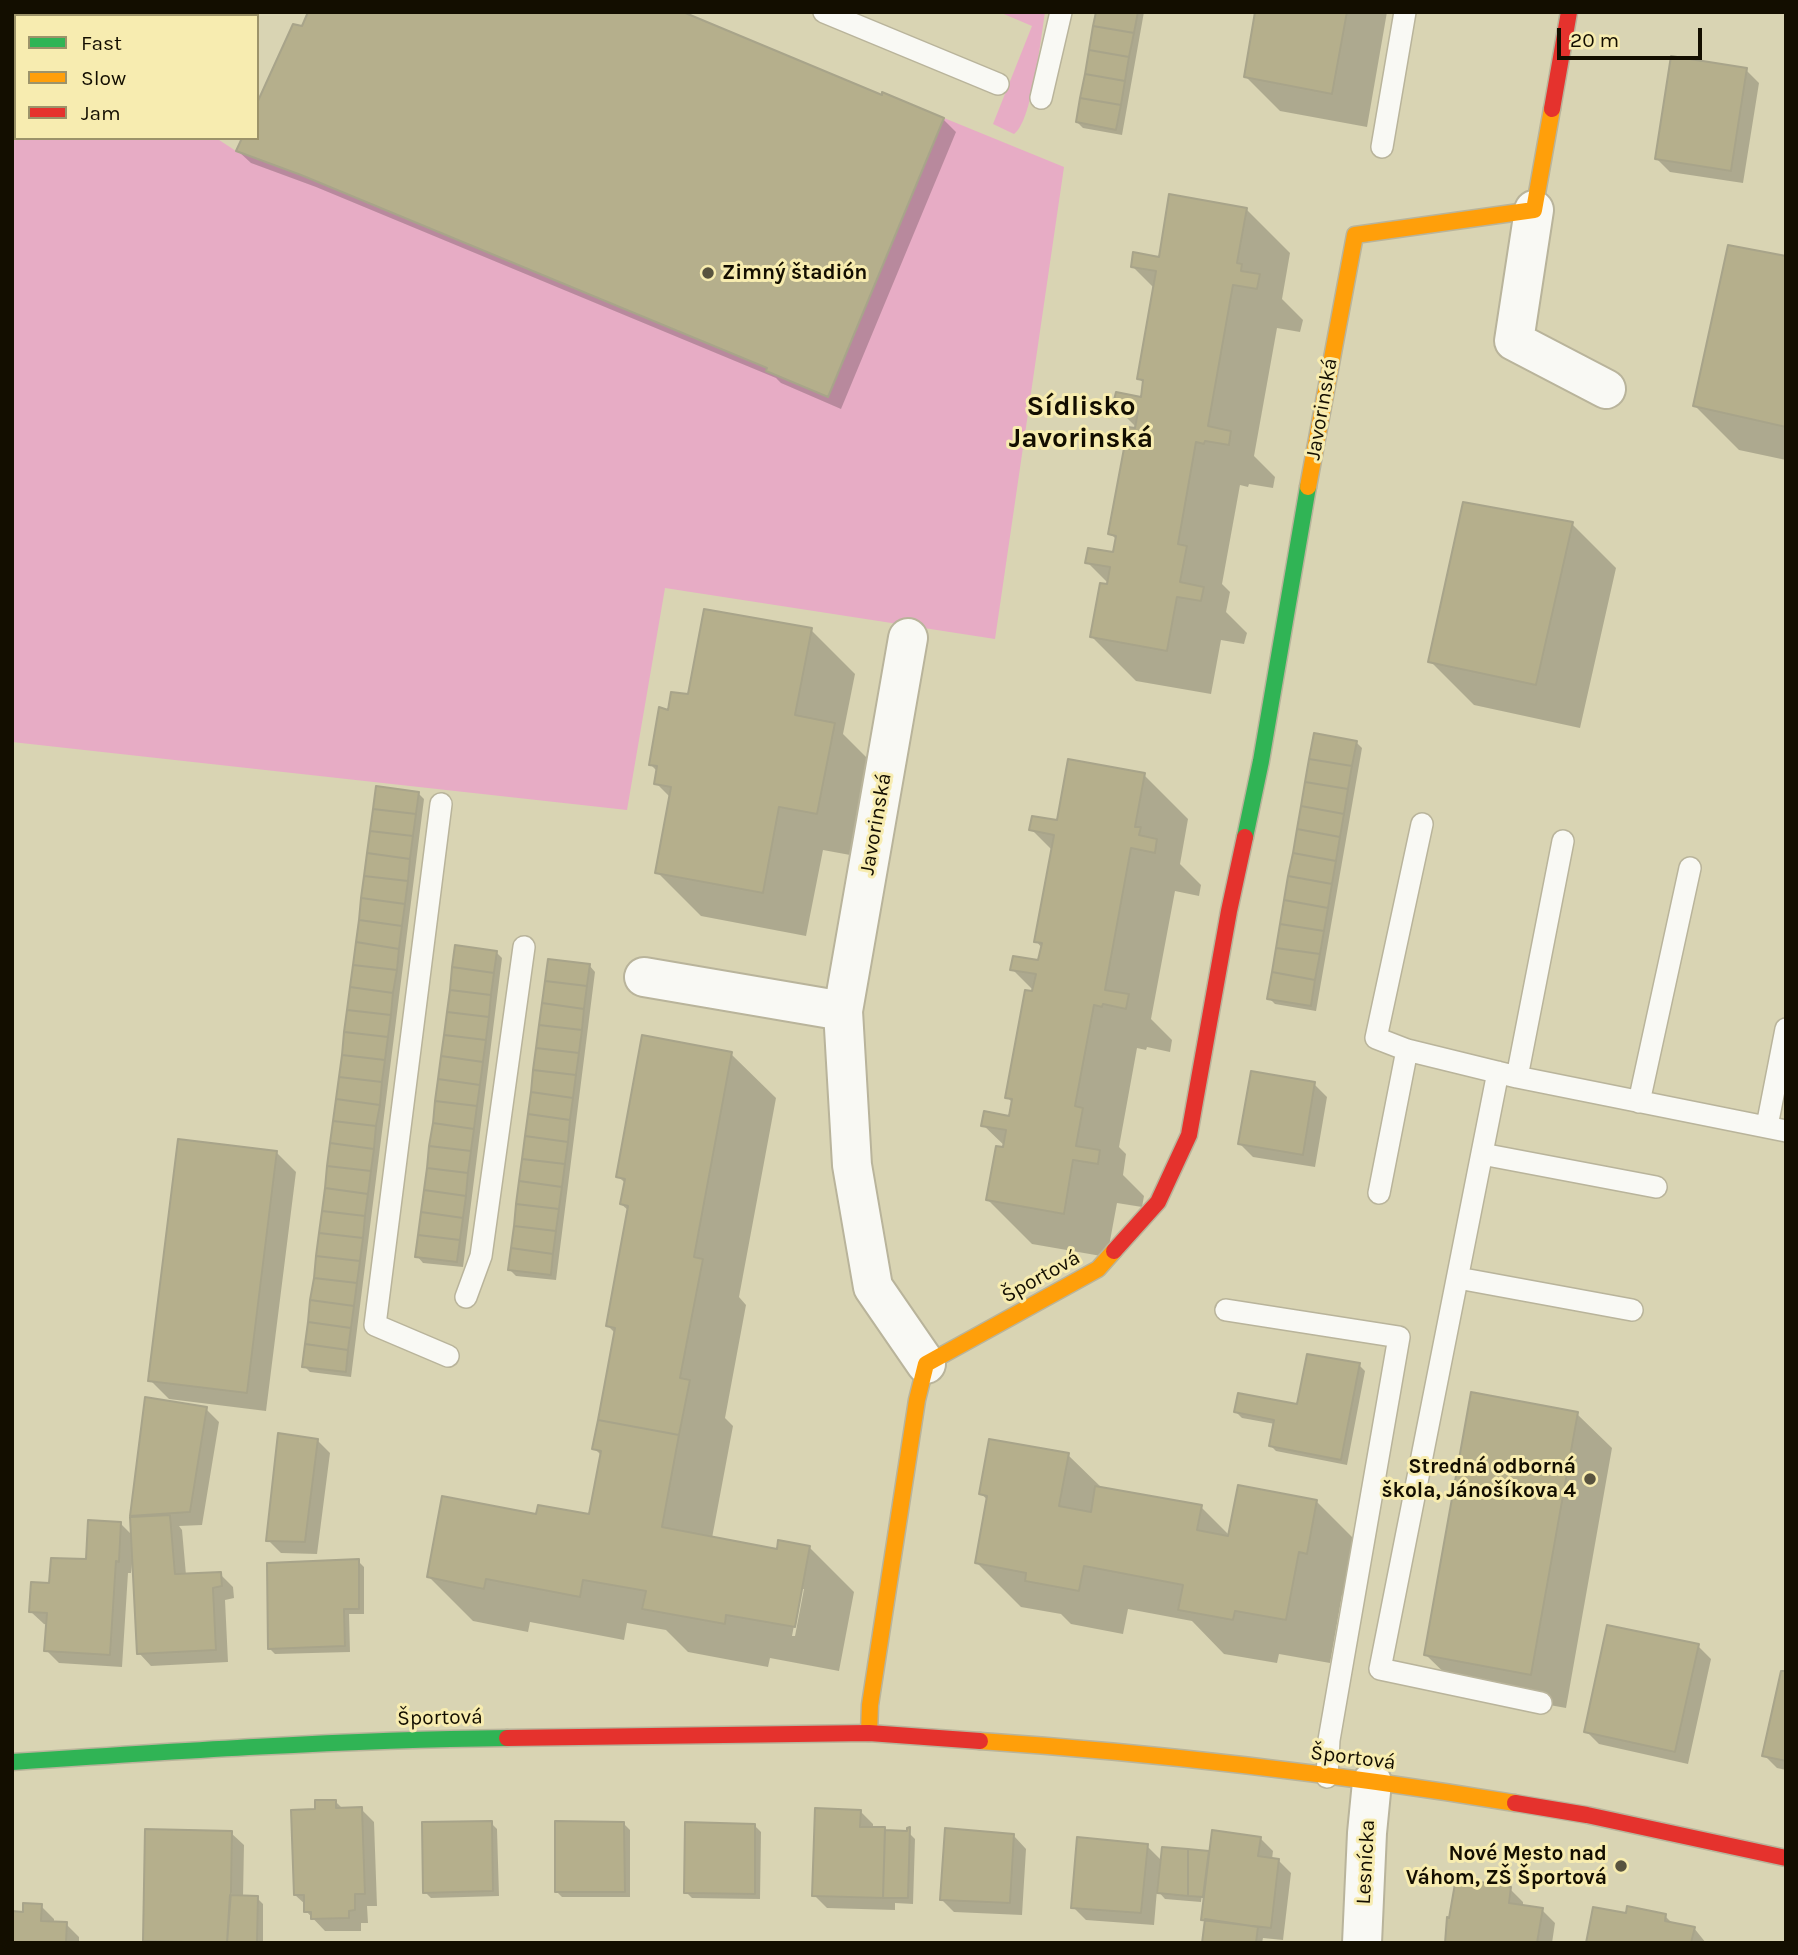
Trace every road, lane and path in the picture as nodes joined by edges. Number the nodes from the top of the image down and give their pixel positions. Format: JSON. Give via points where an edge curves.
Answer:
{"nodes":[{"id":1,"x":824,"y":12,"type":"edge"},
{"id":2,"x":1061,"y":12,"type":"edge"},
{"id":3,"x":1405,"y":12,"type":"edge"},
{"id":4,"x":1569,"y":12,"type":"edge"},
{"id":5,"x":998,"y":84,"type":"dead end"},
{"id":6,"x":1041,"y":98,"type":"dead end"},
{"id":7,"x":1382,"y":147,"type":"dead end"},
{"id":8,"x":1534,"y":210,"type":"junction"},
{"id":9,"x":1606,"y":389,"type":"dead end"},
{"id":10,"x":908,"y":638,"type":"dead end"},
{"id":11,"x":1261,"y":761,"type":"joint"},
{"id":12,"x":441,"y":804,"type":"dead end"},
{"id":13,"x":1422,"y":824,"type":"dead end"},
{"id":14,"x":1563,"y":841,"type":"dead end"},
{"id":15,"x":1690,"y":868,"type":"dead end"},
{"id":16,"x":524,"y":947,"type":"dead end"},
{"id":17,"x":644,"y":977,"type":"dead end"},
{"id":18,"x":843,"y":1011,"type":"junction"},
{"id":19,"x":1786,"y":1029,"type":"edge"},
{"id":20,"x":1407,"y":1050,"type":"junction"},
{"id":21,"x":1507,"y":1074,"type":"junction"},
{"id":22,"x":1639,"y":1102,"type":"junction"},
{"id":23,"x":1776,"y":1129,"type":"edge"},
{"id":24,"x":1482,"y":1154,"type":"junction"},
{"id":25,"x":1656,"y":1187,"type":"dead end"},
{"id":26,"x":1379,"y":1192,"type":"dead end"},
{"id":27,"x":1458,"y":1278,"type":"junction"},
{"id":28,"x":466,"y":1297,"type":"dead end"},
{"id":29,"x":1226,"y":1310,"type":"dead end"},
{"id":30,"x":1632,"y":1310,"type":"dead end"},
{"id":31,"x":448,"y":1356,"type":"dead end"},
{"id":32,"x":926,"y":1364,"type":"junction"},
{"id":33,"x":1541,"y":1703,"type":"dead end"},
{"id":34,"x":869,"y":1732,"type":"junction"},
{"id":35,"x":12,"y":1762,"type":"edge"},
{"id":36,"x":1327,"y":1777,"type":"junction"},
{"id":37,"x":1372,"y":1782,"type":"junction"},
{"id":38,"x":1786,"y":1858,"type":"edge"},
{"id":39,"x":1362,"y":1943,"type":"edge"}],
"edges":[{"from":1,"to":5,"type":"lane"},
{"from":2,"to":6,"type":"lane"},
{"from":3,"to":7,"type":"lane"},
{"from":4,"to":8,"type":"street"},
{"from":8,"to":9,"type":"street","via":[[1514,341]]},
{"from":8,"to":11,"type":"street","name":"Javorinská","via":[[1355,235]]},
{"from":10,"to":18,"type":"street","name":"Javorinská"},
{"from":11,"to":32,"type":"street","name":"Športová","via":[[1189,1135],[1158,1202],[1098,1269]]},
{"from":12,"to":31,"type":"lane","via":[[374,1325]]},
{"from":13,"to":20,"type":"lane","via":[[1376,1038]]},
{"from":14,"to":21,"type":"lane"},
{"from":15,"to":22,"type":"lane"},
{"from":16,"to":28,"type":"lane","via":[[481,1256]]},
{"from":17,"to":18,"type":"street"},
{"from":18,"to":32,"type":"street","name":"Javorinská","via":[[852,1165],[873,1287]]},
{"from":19,"to":23,"type":"lane"},
{"from":20,"to":21,"type":"lane"},
{"from":20,"to":26,"type":"lane"},
{"from":21,"to":22,"type":"lane"},
{"from":21,"to":24,"type":"lane"},
{"from":22,"to":23,"type":"lane"},
{"from":24,"to":25,"type":"lane"},
{"from":24,"to":27,"type":"lane"},
{"from":27,"to":30,"type":"lane"},
{"from":27,"to":33,"type":"lane","via":[[1380,1669]]},
{"from":29,"to":36,"type":"lane","via":[[1399,1337],[1329,1740]]},
{"from":32,"to":34,"type":"street"},
{"from":34,"to":35,"type":"street","name":"Športová","via":[[415,1739]]},
{"from":34,"to":36,"type":"street","name":"Športová","via":[[1117,1750]]},
{"from":36,"to":37,"type":"street","name":"Športová"},
{"from":37,"to":38,"type":"street","name":"Športová","via":[[1587,1815]]},
{"from":37,"to":39,"type":"street","name":"Lesnícka"}]}
